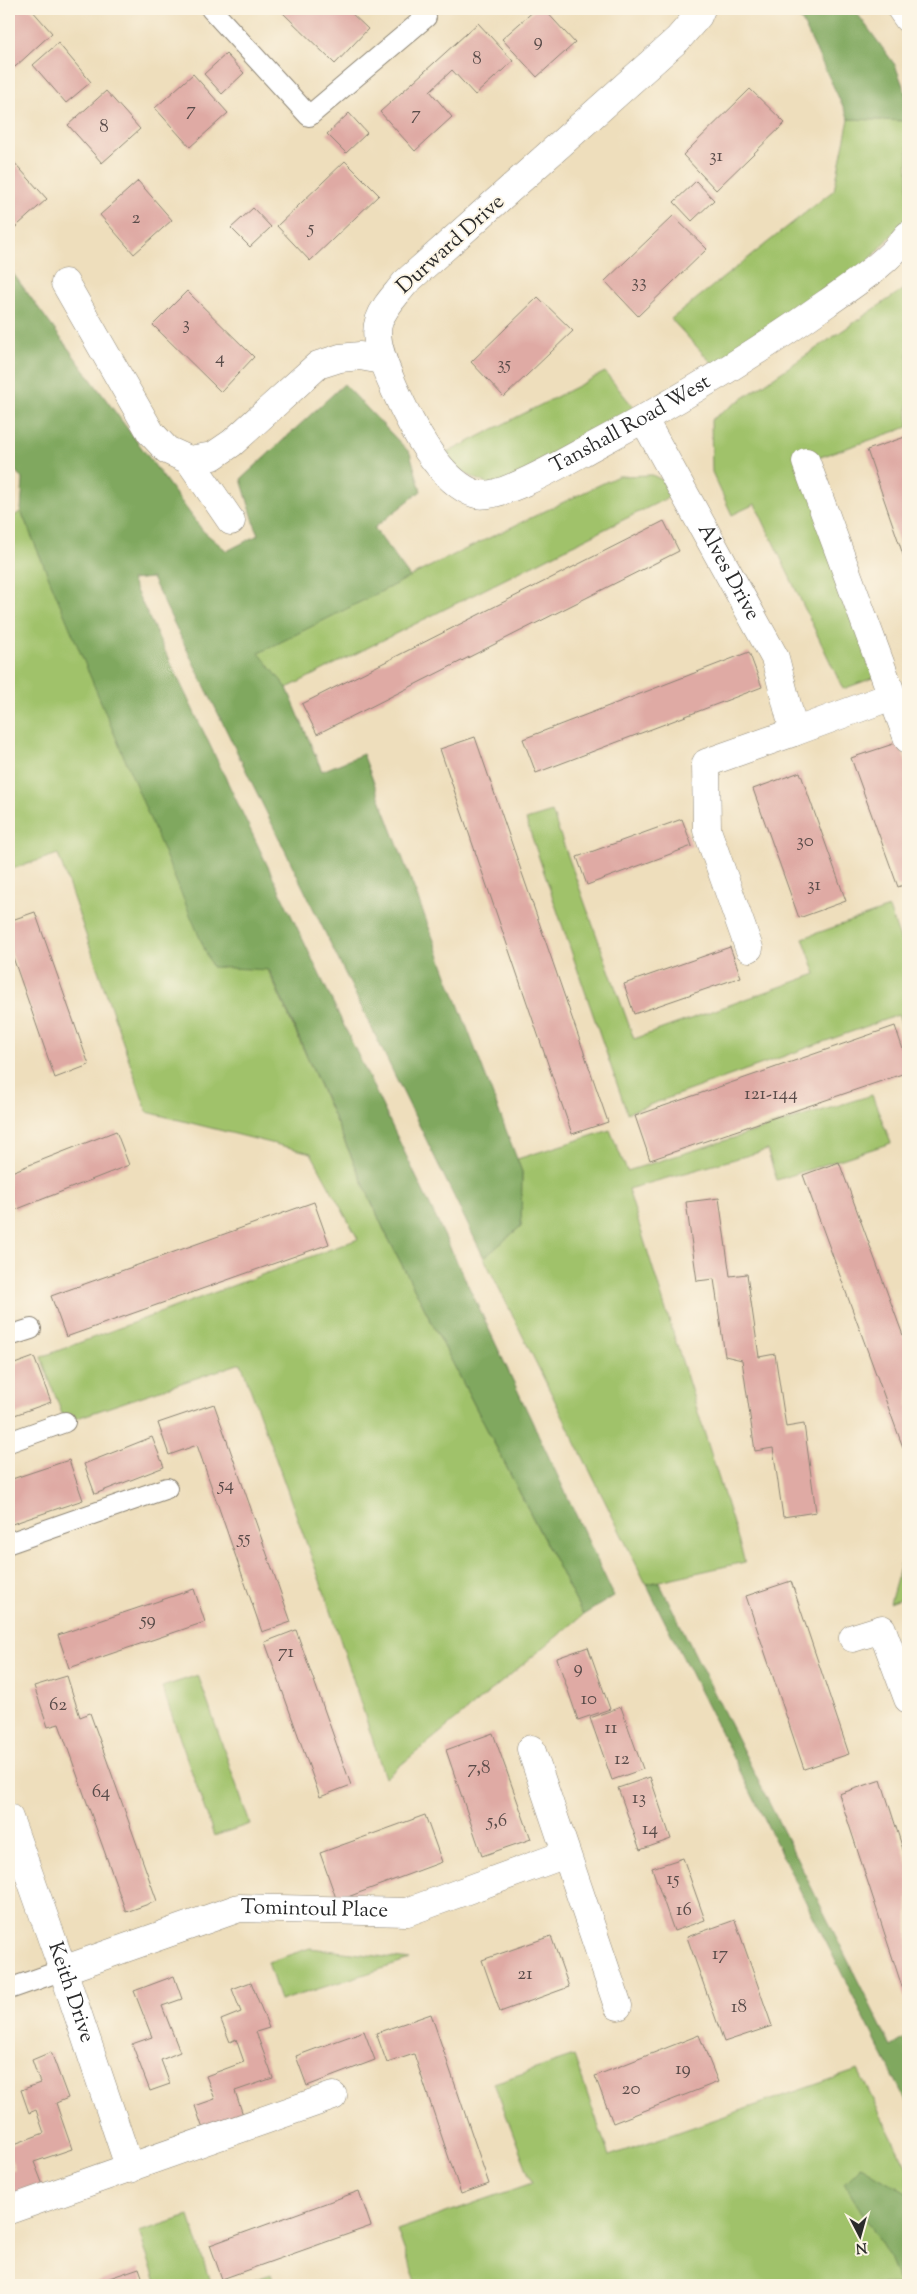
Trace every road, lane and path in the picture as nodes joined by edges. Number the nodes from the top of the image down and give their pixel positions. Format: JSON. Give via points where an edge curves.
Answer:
{"nodes":[{"id":1,"x":210,"y":9,"type":"edge"},
{"id":2,"x":701,"y":9,"type":"edge"},
{"id":3,"x":901,"y":9,"type":"edge"},
{"id":4,"x":426,"y":17,"type":"dead end"},
{"id":5,"x":908,"y":19,"type":"edge"},
{"id":6,"x":908,"y":234,"type":"edge"},
{"id":7,"x":65,"y":283,"type":"dead end"},
{"id":8,"x":382,"y":360,"type":"junction"},
{"id":9,"x":644,"y":420,"type":"junction"},
{"id":10,"x":189,"y":460,"type":"junction"},
{"id":11,"x":806,"y":462,"type":"dead end"},
{"id":12,"x":231,"y":522,"type":"dead end"},
{"id":13,"x":892,"y":696,"type":"junction"},
{"id":14,"x":794,"y":732,"type":"junction"},
{"id":15,"x":908,"y":739,"type":"edge"},
{"id":16,"x":749,"y":948,"type":"dead end"},
{"id":17,"x":31,"y":1329,"type":"dead end"},
{"id":18,"x":9,"y":1336,"type":"edge"},
{"id":19,"x":65,"y":1422,"type":"dead end"},
{"id":20,"x":9,"y":1442,"type":"edge"},
{"id":21,"x":167,"y":1488,"type":"dead end"},
{"id":22,"x":9,"y":1543,"type":"edge"},
{"id":23,"x":853,"y":1638,"type":"dead end"},
{"id":24,"x":908,"y":1699,"type":"edge"},
{"id":25,"x":531,"y":1749,"type":"dead end"},
{"id":26,"x":9,"y":1818,"type":"edge"},
{"id":27,"x":566,"y":1854,"type":"junction"},
{"id":28,"x":63,"y":1970,"type":"junction"},
{"id":29,"x":9,"y":1989,"type":"edge"},
{"id":30,"x":618,"y":2006,"type":"dead end"},
{"id":31,"x":333,"y":2096,"type":"dead end"},
{"id":32,"x":130,"y":2169,"type":"junction"},
{"id":33,"x":9,"y":2210,"type":"edge"}],
"edges":[{"from":1,"to":4,"type":"lane","via":[[309,116]]},
{"from":2,"to":8,"type":"street","name":"Durward Drive","via":[[678,39],[390,301],[378,322]]},
{"from":3,"to":5,"type":"street"},
{"from":6,"to":9,"type":"street","name":"Tanshall Road West","via":[[899,248],[800,323]]},
{"from":7,"to":10,"type":"street","via":[[151,433],[168,450]]},
{"from":8,"to":9,"type":"street","name":"Tanshall Road West","via":[[434,460],[453,482],[477,494],[502,491],[530,480]]},
{"from":8,"to":10,"type":"street","via":[[360,356],[318,364],[232,443],[213,456]]},
{"from":9,"to":14,"type":"street","name":"Alves Drive","via":[[775,658]]},
{"from":10,"to":12,"type":"street"},
{"from":11,"to":13,"type":"street"},
{"from":13,"to":14,"type":"street"},
{"from":13,"to":15,"type":"street"},
{"from":14,"to":16,"type":"street","via":[[706,763],[707,830]]},
{"from":17,"to":18,"type":"lane"},
{"from":19,"to":20,"type":"lane"},
{"from":21,"to":22,"type":"lane"},
{"from":23,"to":24,"type":"street","via":[[882,1629]]},
{"from":25,"to":27,"type":"street"},
{"from":26,"to":28,"type":"street","name":"Keith Drive"},
{"from":27,"to":28,"type":"street","name":"Tomintoul Place","via":[[407,1912],[239,1908]]},
{"from":27,"to":30,"type":"street"},
{"from":28,"to":29,"type":"lane"},
{"from":28,"to":32,"type":"street","name":"Keith Drive"},
{"from":31,"to":32,"type":"street"},
{"from":32,"to":33,"type":"street"}]}
